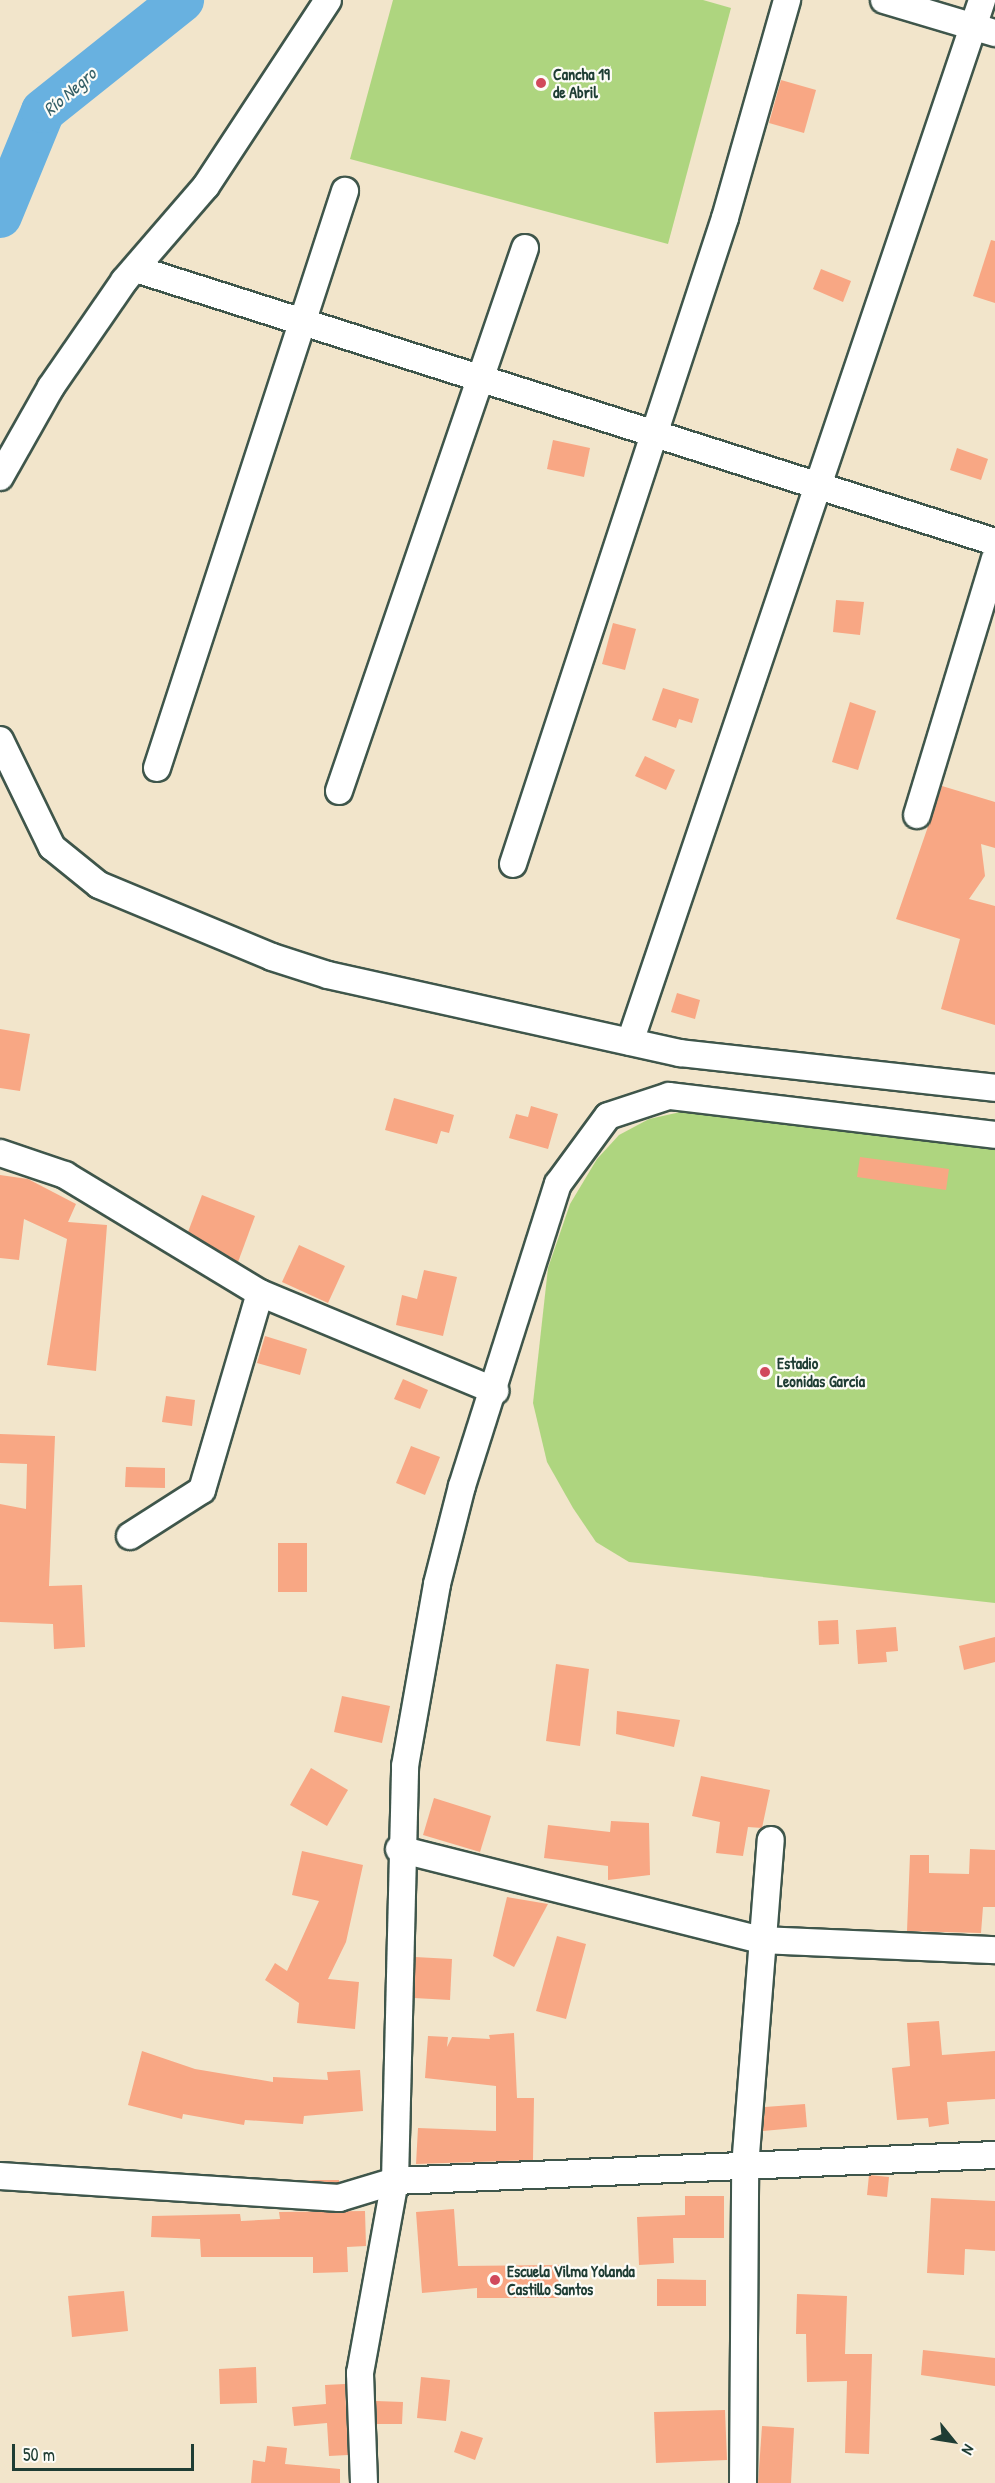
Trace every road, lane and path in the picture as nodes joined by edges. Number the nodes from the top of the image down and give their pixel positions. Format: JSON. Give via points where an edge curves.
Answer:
{"nodes":[{"id":1,"x":328,"y":0,"type":"edge"},
{"id":2,"x":787,"y":0,"type":"edge"},
{"id":3,"x":884,"y":0,"type":"edge"},
{"id":4,"x":981,"y":0,"type":"edge"},
{"id":5,"x":984,"y":30,"type":"edge"},
{"id":6,"x":345,"y":191,"type":"dead end"},
{"id":7,"x":525,"y":248,"type":"dead end"},
{"id":8,"x":136,"y":269,"type":"junction"},
{"id":9,"x":303,"y":320,"type":"junction"},
{"id":10,"x":483,"y":375,"type":"junction"},
{"id":11,"x":653,"y":429,"type":"junction"},
{"id":12,"x":0,"y":477,"type":"edge"},
{"id":13,"x":815,"y":482,"type":"junction"},
{"id":14,"x":995,"y":542,"type":"edge"},
{"id":15,"x":995,"y":559,"type":"edge"},
{"id":16,"x":0,"y":740,"type":"edge"},
{"id":17,"x":157,"y":768,"type":"dead end"},
{"id":18,"x":339,"y":791,"type":"dead end"},
{"id":19,"x":917,"y":815,"type":"dead end"},
{"id":20,"x":513,"y":864,"type":"dead end"},
{"id":21,"x":630,"y":1042,"type":"junction"},
{"id":22,"x":995,"y":1088,"type":"edge"},
{"id":23,"x":995,"y":1135,"type":"edge"},
{"id":24,"x":0,"y":1153,"type":"edge"},
{"id":25,"x":260,"y":1293,"type":"junction"},
{"id":26,"x":495,"y":1391,"type":"junction"},
{"id":27,"x":130,"y":1536,"type":"dead end"},
{"id":28,"x":771,"y":1840,"type":"dead end"},
{"id":29,"x":399,"y":1849,"type":"junction"},
{"id":30,"x":762,"y":1940,"type":"junction"},
{"id":31,"x":995,"y":1950,"type":"edge"},
{"id":32,"x":995,"y":2155,"type":"edge"},
{"id":33,"x":745,"y":2167,"type":"junction"},
{"id":34,"x":0,"y":2176,"type":"edge"},
{"id":35,"x":395,"y":2181,"type":"junction"},
{"id":36,"x":364,"y":2483,"type":"edge"},
{"id":37,"x":743,"y":2483,"type":"edge"}],
"edges":[{"from":1,"to":8,"type":"street","via":[[206,186]]},
{"from":2,"to":11,"type":"street","via":[[725,218]]},
{"from":3,"to":5,"type":"street"},
{"from":4,"to":5,"type":"street"},
{"from":5,"to":13,"type":"street"},
{"from":6,"to":9,"type":"street"},
{"from":7,"to":10,"type":"street"},
{"from":8,"to":9,"type":"street"},
{"from":8,"to":12,"type":"street","via":[[51,387]]},
{"from":9,"to":10,"type":"street"},
{"from":9,"to":17,"type":"street"},
{"from":10,"to":11,"type":"street"},
{"from":10,"to":18,"type":"street"},
{"from":11,"to":13,"type":"street"},
{"from":11,"to":20,"type":"street"},
{"from":13,"to":14,"type":"street"},
{"from":13,"to":21,"type":"street"},
{"from":15,"to":19,"type":"street"},
{"from":16,"to":21,"type":"street","via":[[52,847],[99,885],[328,975]]},
{"from":21,"to":22,"type":"street","via":[[680,1053]]},
{"from":23,"to":26,"type":"street","via":[[669,1096],[608,1116],[558,1184]]},
{"from":24,"to":25,"type":"street","via":[[65,1176]]},
{"from":25,"to":26,"type":"street"},
{"from":25,"to":27,"type":"street","via":[[202,1490]]},
{"from":26,"to":29,"type":"street","via":[[462,1486],[437,1584],[405,1766]]},
{"from":28,"to":30,"type":"street"},
{"from":29,"to":30,"type":"street"},
{"from":29,"to":35,"type":"street"},
{"from":30,"to":31,"type":"street"},
{"from":30,"to":33,"type":"street"},
{"from":32,"to":33,"type":"street"},
{"from":33,"to":35,"type":"street"},
{"from":33,"to":37,"type":"street"},
{"from":34,"to":35,"type":"street","via":[[339,2198]]},
{"from":35,"to":36,"type":"street","via":[[360,2373]]}]}
